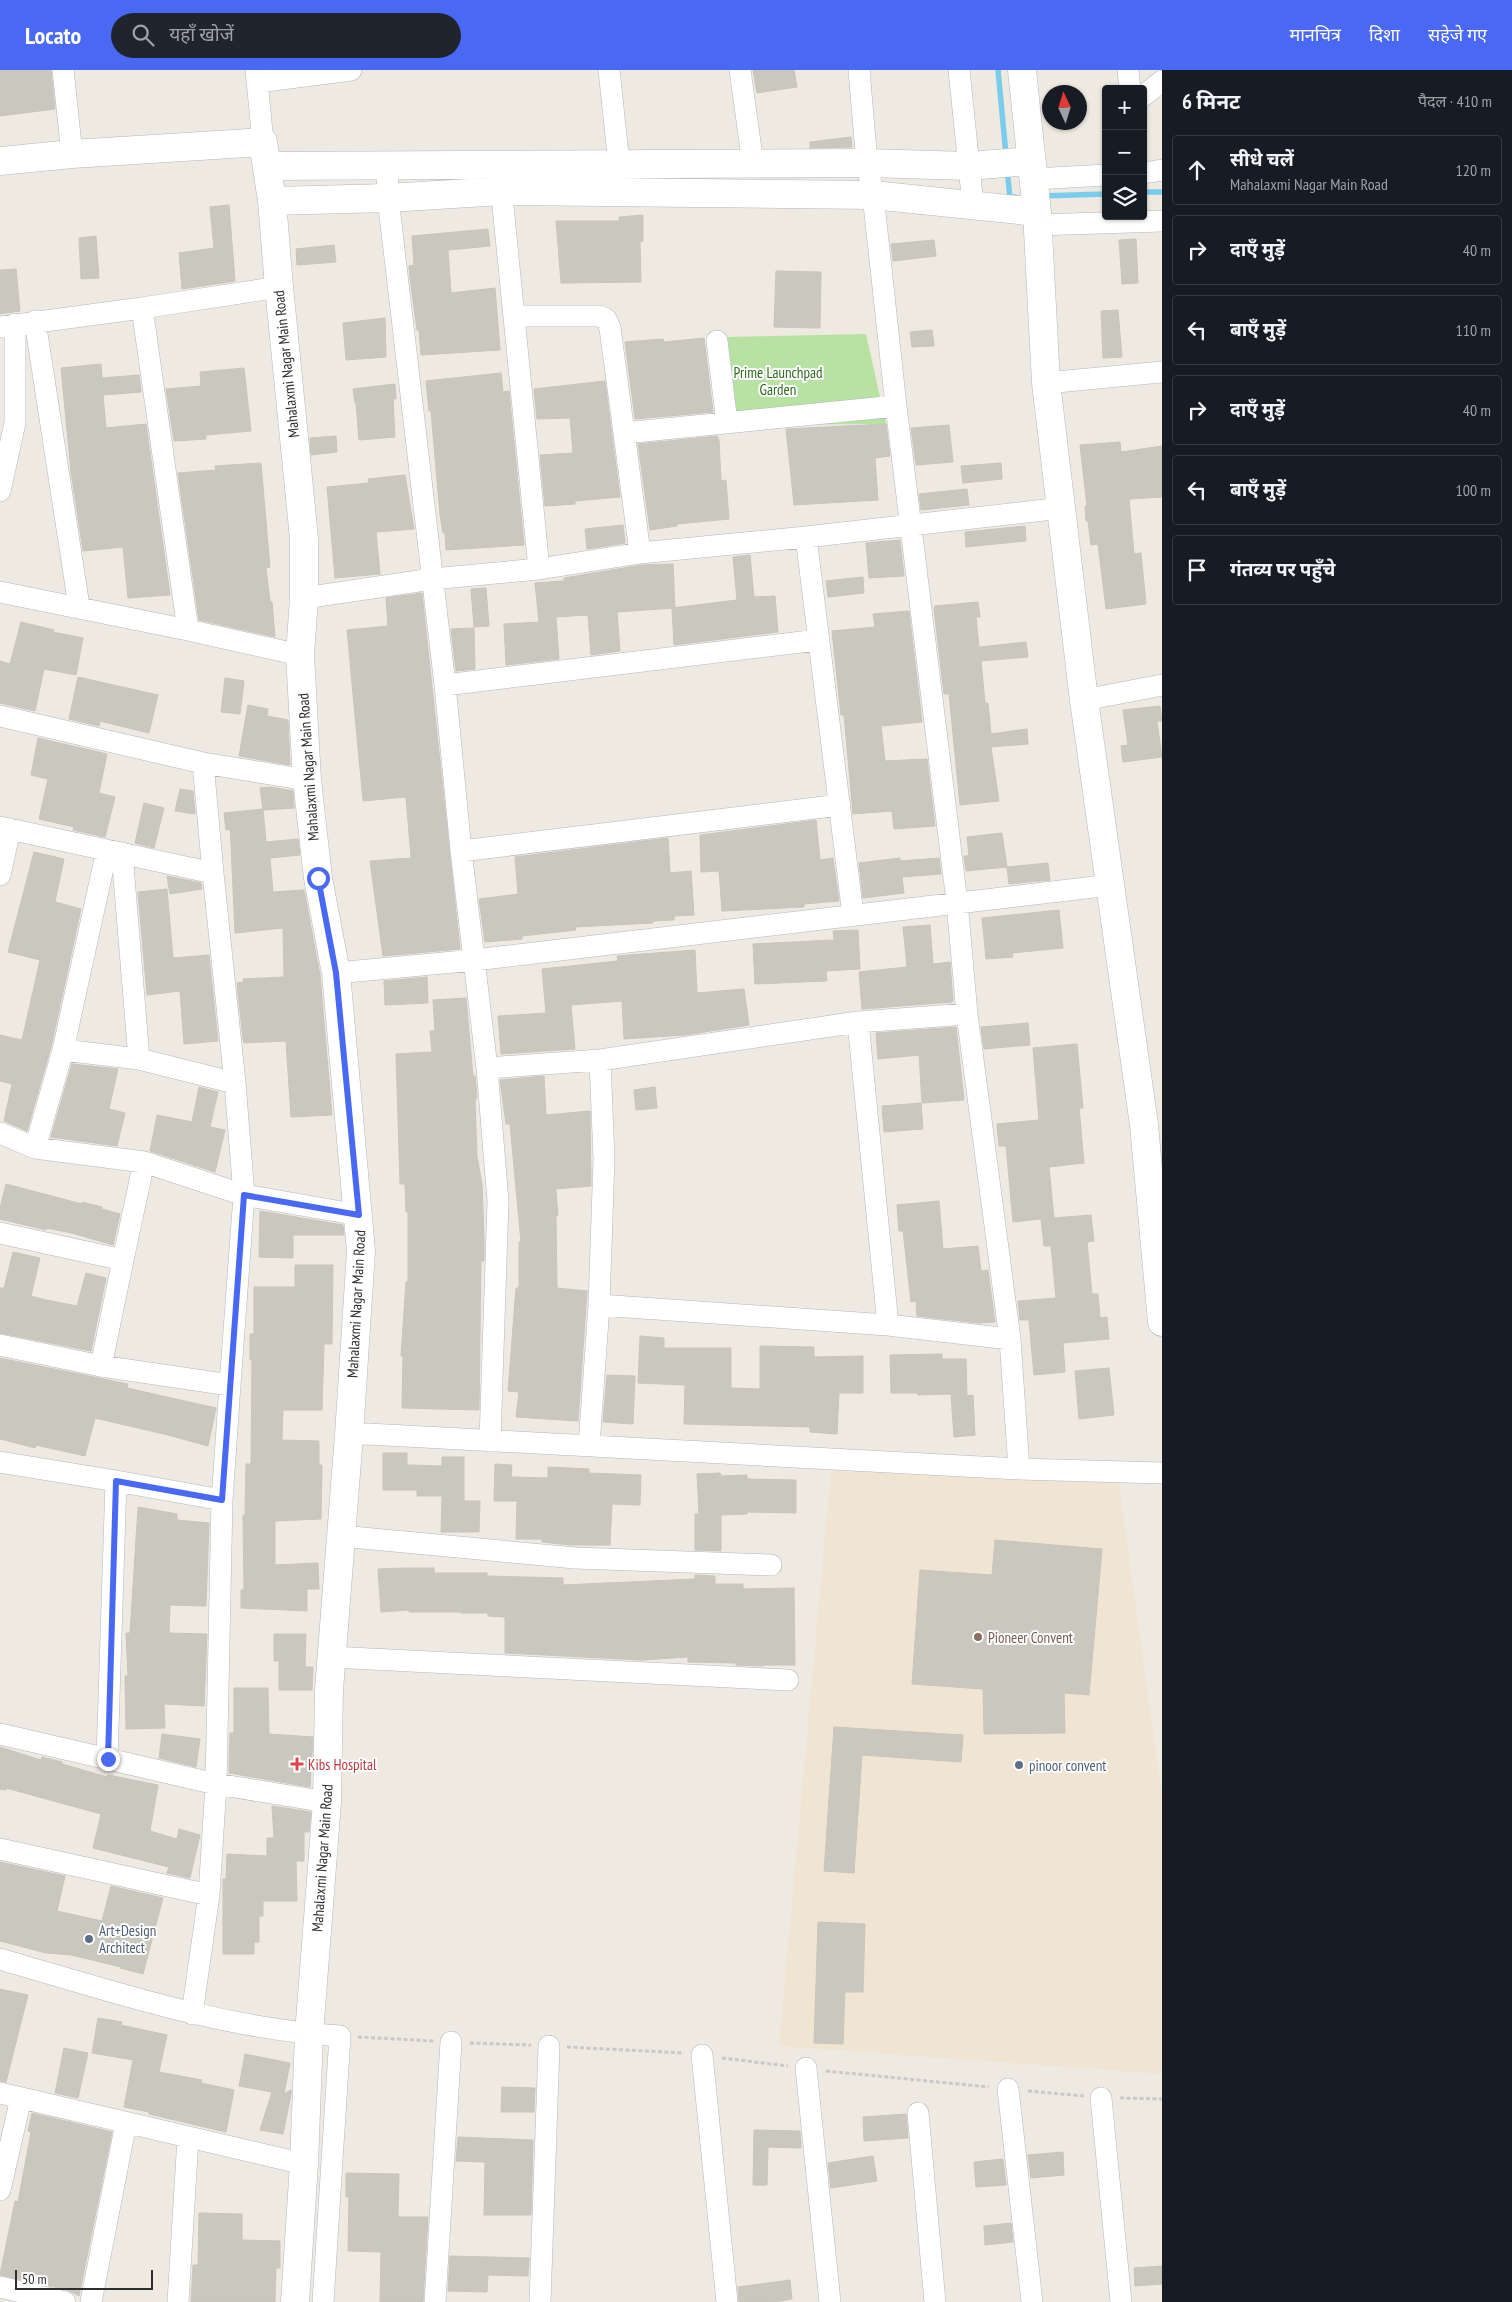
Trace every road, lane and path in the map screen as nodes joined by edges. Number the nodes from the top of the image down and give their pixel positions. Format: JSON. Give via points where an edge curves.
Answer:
{"nodes":[{"id":1,"x":63,"y":70,"type":"edge"},
{"id":2,"x":351,"y":70,"type":"edge"},
{"id":3,"x":609,"y":70,"type":"edge"},
{"id":4,"x":740,"y":70,"type":"edge"},
{"id":5,"x":859,"y":70,"type":"edge"},
{"id":6,"x":958,"y":70,"type":"edge"},
{"id":7,"x":1022,"y":70,"type":"edge"},
{"id":8,"x":1128,"y":70,"type":"edge"},
{"id":9,"x":257,"y":76,"type":"edge"},
{"id":10,"x":1162,"y":81,"type":"edge"},
{"id":11,"x":1130,"y":85,"type":"edge"},
{"id":12,"x":1147,"y":93,"type":"edge"},
{"id":13,"x":72,"y":154,"type":"junction"},
{"id":14,"x":265,"y":154,"type":"junction"},
{"id":15,"x":0,"y":161,"type":"edge"},
{"id":16,"x":867,"y":163,"type":"junction"},
{"id":17,"x":619,"y":164,"type":"junction"},
{"id":18,"x":753,"y":164,"type":"junction"},
{"id":19,"x":387,"y":166,"type":"junction"},
{"id":20,"x":1162,"y":170,"type":"edge"},
{"id":21,"x":1147,"y":172,"type":"edge"},
{"id":22,"x":1102,"y":175,"type":"edge"},
{"id":23,"x":500,"y":178,"type":"junction"},
{"id":24,"x":1020,"y":184,"type":"junction"},
{"id":25,"x":873,"y":195,"type":"junction"},
{"id":26,"x":388,"y":198,"type":"junction"},
{"id":27,"x":272,"y":201,"type":"junction"},
{"id":28,"x":973,"y":205,"type":"junction"},
{"id":29,"x":1162,"y":221,"type":"edge"},
{"id":30,"x":279,"y":288,"type":"junction"},
{"id":31,"x":142,"y":308,"type":"junction"},
{"id":32,"x":514,"y":316,"type":"junction"},
{"id":33,"x":17,"y":324,"type":"edge"},
{"id":34,"x":717,"y":341,"type":"dead end"},
{"id":35,"x":1162,"y":372,"type":"edge"},
{"id":36,"x":1046,"y":382,"type":"junction"},
{"id":37,"x":896,"y":406,"type":"junction"},
{"id":38,"x":727,"y":423,"type":"junction"},
{"id":39,"x":624,"y":433,"type":"junction"},
{"id":40,"x":0,"y":491,"type":"edge"},
{"id":41,"x":1062,"y":508,"type":"junction"},
{"id":42,"x":910,"y":525,"type":"junction"},
{"id":43,"x":806,"y":537,"type":"junction"},
{"id":44,"x":640,"y":553,"type":"junction"},
{"id":45,"x":539,"y":569,"type":"junction"},
{"id":46,"x":432,"y":579,"type":"junction"},
{"id":47,"x":0,"y":592,"type":"edge"},
{"id":48,"x":304,"y":598,"type":"junction"},
{"id":49,"x":80,"y":606,"type":"junction"},
{"id":50,"x":188,"y":630,"type":"junction"},
{"id":51,"x":818,"y":640,"type":"junction"},
{"id":52,"x":300,"y":655,"type":"junction"},
{"id":53,"x":445,"y":685,"type":"junction"},
{"id":54,"x":1162,"y":685,"type":"edge"},
{"id":55,"x":1084,"y":700,"type":"junction"},
{"id":56,"x":0,"y":716,"type":"edge"},
{"id":57,"x":203,"y":762,"type":"junction"},
{"id":58,"x":307,"y":780,"type":"junction"},
{"id":59,"x":840,"y":806,"type":"junction"},
{"id":60,"x":5,"y":828,"type":"edge"},
{"id":61,"x":461,"y":850,"type":"junction"},
{"id":62,"x":115,"y":851,"type":"junction"},
{"id":63,"x":213,"y":873,"type":"junction"},
{"id":64,"x":0,"y":875,"type":"edge"},
{"id":65,"x":1111,"y":885,"type":"junction"},
{"id":66,"x":957,"y":902,"type":"junction"},
{"id":67,"x":852,"y":914,"type":"junction"},
{"id":68,"x":475,"y":960,"type":"junction"},
{"id":69,"x":336,"y":973,"type":"junction"},
{"id":70,"x":967,"y":1014,"type":"junction"},
{"id":71,"x":858,"y":1022,"type":"junction"},
{"id":72,"x":63,"y":1050,"type":"junction"},
{"id":73,"x":139,"y":1059,"type":"junction"},
{"id":74,"x":600,"y":1060,"type":"junction"},
{"id":75,"x":487,"y":1068,"type":"junction"},
{"id":76,"x":235,"y":1083,"type":"junction"},
{"id":77,"x":1153,"y":1123,"type":"edge"},
{"id":78,"x":0,"y":1133,"type":"edge"},
{"id":79,"x":35,"y":1148,"type":"junction"},
{"id":80,"x":144,"y":1162,"type":"junction"},
{"id":81,"x":244,"y":1195,"type":"junction"},
{"id":82,"x":359,"y":1215,"type":"junction"},
{"id":83,"x":0,"y":1233,"type":"edge"},
{"id":84,"x":123,"y":1260,"type":"junction"},
{"id":85,"x":599,"y":1306,"type":"junction"},
{"id":86,"x":1162,"y":1322,"type":"edge"},
{"id":87,"x":888,"y":1325,"type":"junction"},
{"id":88,"x":1010,"y":1339,"type":"junction"},
{"id":89,"x":0,"y":1345,"type":"edge"},
{"id":90,"x":101,"y":1366,"type":"junction"},
{"id":91,"x":230,"y":1385,"type":"junction"},
{"id":92,"x":349,"y":1435,"type":"junction"},
{"id":93,"x":490,"y":1441,"type":"junction"},
{"id":94,"x":589,"y":1446,"type":"junction"},
{"id":95,"x":0,"y":1462,"type":"edge"},
{"id":96,"x":1019,"y":1469,"type":"junction"},
{"id":97,"x":1162,"y":1473,"type":"edge"},
{"id":98,"x":116,"y":1481,"type":"junction"},
{"id":99,"x":222,"y":1500,"type":"junction"},
{"id":100,"x":341,"y":1536,"type":"junction"},
{"id":101,"x":772,"y":1566,"type":"dead end"},
{"id":102,"x":331,"y":1657,"type":"junction"},
{"id":103,"x":788,"y":1680,"type":"dead end"},
{"id":104,"x":0,"y":1734,"type":"edge"},
{"id":105,"x":108,"y":1759,"type":"junction"},
{"id":106,"x":216,"y":1784,"type":"junction"},
{"id":107,"x":327,"y":1802,"type":"junction"},
{"id":108,"x":0,"y":1850,"type":"edge"},
{"id":109,"x":209,"y":1895,"type":"junction"},
{"id":110,"x":0,"y":1959,"type":"edge"},
{"id":111,"x":192,"y":2014,"type":"junction"},
{"id":112,"x":309,"y":2034,"type":"junction"},
{"id":113,"x":451,"y":2042,"type":"dead end"},
{"id":114,"x":549,"y":2046,"type":"dead end"},
{"id":115,"x":702,"y":2055,"type":"dead end"},
{"id":116,"x":806,"y":2068,"type":"dead end"},
{"id":117,"x":1008,"y":2089,"type":"dead end"},
{"id":118,"x":0,"y":2093,"type":"edge"},
{"id":119,"x":21,"y":2098,"type":"junction"},
{"id":120,"x":1101,"y":2098,"type":"joint"},
{"id":121,"x":1162,"y":2099,"type":"edge"},
{"id":122,"x":918,"y":2113,"type":"dead end"},
{"id":123,"x":126,"y":2123,"type":"junction"},
{"id":124,"x":188,"y":2138,"type":"junction"},
{"id":125,"x":304,"y":2164,"type":"junction"},
{"id":126,"x":0,"y":2190,"type":"edge"},
{"id":127,"x":0,"y":2287,"type":"edge"},
{"id":128,"x":65,"y":2302,"type":"edge"},
{"id":129,"x":91,"y":2302,"type":"edge"},
{"id":130,"x":178,"y":2302,"type":"edge"},
{"id":131,"x":295,"y":2302,"type":"edge"},
{"id":132,"x":323,"y":2302,"type":"edge"},
{"id":133,"x":435,"y":2302,"type":"edge"},
{"id":134,"x":540,"y":2302,"type":"edge"},
{"id":135,"x":726,"y":2302,"type":"edge"},
{"id":136,"x":830,"y":2302,"type":"edge"},
{"id":137,"x":935,"y":2302,"type":"edge"},
{"id":138,"x":1032,"y":2302,"type":"edge"},
{"id":139,"x":1121,"y":2302,"type":"edge"}],
"edges":[{"from":1,"to":13,"type":"street"},
{"from":2,"to":9,"type":"street"},
{"from":3,"to":17,"type":"street"},
{"from":4,"to":18,"type":"street"},
{"from":5,"to":16,"type":"street"},
{"from":6,"to":24,"type":"street"},
{"from":7,"to":24,"type":"street"},
{"from":8,"to":11,"type":"street"},
{"from":9,"to":14,"type":"street","name":"Mahalaxmi Nagar Main Road"},
{"from":10,"to":12,"type":"street"},
{"from":13,"to":14,"type":"street"},
{"from":13,"to":15,"type":"street"},
{"from":14,"to":19,"type":"street"},
{"from":14,"to":27,"type":"street","name":"Mahalaxmi Nagar Main Road"},
{"from":16,"to":18,"type":"street"},
{"from":16,"to":24,"type":"street"},
{"from":16,"to":25,"type":"street"},
{"from":17,"to":18,"type":"street"},
{"from":17,"to":23,"type":"street"},
{"from":19,"to":23,"type":"street"},
{"from":19,"to":26,"type":"street"},
{"from":20,"to":21,"type":"street"},
{"from":22,"to":24,"type":"street"},
{"from":23,"to":25,"type":"street"},
{"from":23,"to":26,"type":"street"},
{"from":23,"to":32,"type":"street"},
{"from":24,"to":28,"type":"street"},
{"from":24,"to":28,"type":"street"},
{"from":24,"to":29,"type":"street"},
{"from":24,"to":36,"type":"street"},
{"from":25,"to":28,"type":"street"},
{"from":25,"to":37,"type":"street"},
{"from":26,"to":27,"type":"street"},
{"from":26,"to":46,"type":"street"},
{"from":27,"to":30,"type":"street","name":"Mahalaxmi Nagar Main Road"},
{"from":30,"to":31,"type":"street"},
{"from":30,"to":48,"type":"street","name":"Mahalaxmi Nagar Main Road","via":[[304,538]]},
{"from":31,"to":33,"type":"street"},
{"from":31,"to":50,"type":"street"},
{"from":32,"to":39,"type":"street","via":[[599,316],[606,319],[610,328]]},
{"from":32,"to":45,"type":"street"},
{"from":33,"to":40,"type":"street","via":[[15,423]]},
{"from":33,"to":49,"type":"street"},
{"from":34,"to":38,"type":"street"},
{"from":35,"to":36,"type":"street"},
{"from":36,"to":41,"type":"street"},
{"from":37,"to":38,"type":"street"},
{"from":37,"to":42,"type":"street"},
{"from":38,"to":39,"type":"street"},
{"from":39,"to":44,"type":"street"},
{"from":41,"to":42,"type":"street"},
{"from":41,"to":55,"type":"street"},
{"from":42,"to":43,"type":"street"},
{"from":42,"to":66,"type":"street"},
{"from":43,"to":44,"type":"street"},
{"from":43,"to":51,"type":"street"},
{"from":44,"to":45,"type":"street"},
{"from":45,"to":46,"type":"street"},
{"from":46,"to":48,"type":"street"},
{"from":46,"to":53,"type":"street"},
{"from":47,"to":49,"type":"street"},
{"from":48,"to":52,"type":"street","name":"Mahalaxmi Nagar Main Road"},
{"from":49,"to":50,"type":"street"},
{"from":50,"to":52,"type":"street"},
{"from":51,"to":53,"type":"street"},
{"from":51,"to":59,"type":"street"},
{"from":52,"to":58,"type":"street","name":"Mahalaxmi Nagar Main Road"},
{"from":53,"to":61,"type":"street"},
{"from":54,"to":55,"type":"street"},
{"from":55,"to":65,"type":"street"},
{"from":56,"to":57,"type":"street"},
{"from":57,"to":58,"type":"street"},
{"from":57,"to":63,"type":"street"},
{"from":58,"to":69,"type":"street","name":"Mahalaxmi Nagar Main Road","via":[[318,878]]},
{"from":59,"to":61,"type":"street"},
{"from":59,"to":67,"type":"street"},
{"from":60,"to":62,"type":"street"},
{"from":60,"to":64,"type":"street"},
{"from":61,"to":68,"type":"street"},
{"from":62,"to":63,"type":"street"},
{"from":62,"to":72,"type":"street"},
{"from":62,"to":73,"type":"street"},
{"from":63,"to":76,"type":"street"},
{"from":65,"to":66,"type":"street"},
{"from":65,"to":77,"type":"street"},
{"from":66,"to":67,"type":"street"},
{"from":66,"to":70,"type":"street"},
{"from":67,"to":68,"type":"street"},
{"from":68,"to":69,"type":"street"},
{"from":68,"to":75,"type":"street"},
{"from":69,"to":82,"type":"street","name":"Mahalaxmi Nagar Main Road"},
{"from":70,"to":71,"type":"street"},
{"from":70,"to":88,"type":"street"},
{"from":71,"to":74,"type":"street"},
{"from":71,"to":87,"type":"street"},
{"from":72,"to":73,"type":"street"},
{"from":72,"to":79,"type":"street"},
{"from":73,"to":76,"type":"street"},
{"from":74,"to":75,"type":"street"},
{"from":74,"to":85,"type":"street","via":[[604,1159]]},
{"from":75,"to":93,"type":"street","via":[[498,1201]]},
{"from":76,"to":81,"type":"street"},
{"from":77,"to":86,"type":"street"},
{"from":78,"to":79,"type":"street"},
{"from":79,"to":80,"type":"street"},
{"from":80,"to":81,"type":"street"},
{"from":80,"to":84,"type":"street"},
{"from":81,"to":82,"type":"street"},
{"from":81,"to":91,"type":"street"},
{"from":82,"to":92,"type":"street","name":"Mahalaxmi Nagar Main Road","via":[[361,1251]]},
{"from":83,"to":84,"type":"street"},
{"from":84,"to":90,"type":"street"},
{"from":85,"to":87,"type":"street"},
{"from":85,"to":94,"type":"street"},
{"from":87,"to":88,"type":"street"},
{"from":88,"to":96,"type":"street"},
{"from":89,"to":90,"type":"street"},
{"from":90,"to":91,"type":"street"},
{"from":91,"to":99,"type":"street"},
{"from":92,"to":93,"type":"street"},
{"from":92,"to":100,"type":"street","name":"Mahalaxmi Nagar Main Road"},
{"from":93,"to":94,"type":"street"},
{"from":94,"to":96,"type":"street"},
{"from":95,"to":98,"type":"street"},
{"from":96,"to":97,"type":"street"},
{"from":98,"to":99,"type":"street"},
{"from":98,"to":105,"type":"street"},
{"from":99,"to":106,"type":"street"},
{"from":100,"to":101,"type":"street","via":[[575,1558]]},
{"from":100,"to":102,"type":"street","name":"Mahalaxmi Nagar Main Road"},
{"from":102,"to":103,"type":"street"},
{"from":102,"to":107,"type":"street","name":"Mahalaxmi Nagar Main Road"},
{"from":104,"to":105,"type":"street"},
{"from":105,"to":106,"type":"street"},
{"from":106,"to":107,"type":"street"},
{"from":106,"to":109,"type":"street"},
{"from":107,"to":112,"type":"street","name":"Mahalaxmi Nagar Main Road"},
{"from":108,"to":109,"type":"street"},
{"from":109,"to":111,"type":"street"},
{"from":110,"to":111,"type":"street"},
{"from":111,"to":112,"type":"street"},
{"from":112,"to":125,"type":"street","name":"Mahalaxmi Nagar Main Road"},
{"from":112,"to":132,"type":"street","via":[[340,2036]]},
{"from":113,"to":133,"type":"street"},
{"from":114,"to":134,"type":"street"},
{"from":115,"to":135,"type":"street"},
{"from":116,"to":136,"type":"street"},
{"from":117,"to":138,"type":"street"},
{"from":118,"to":119,"type":"street"},
{"from":119,"to":123,"type":"street"},
{"from":119,"to":126,"type":"street"},
{"from":120,"to":121,"type":"path"},
{"from":120,"to":139,"type":"street"},
{"from":122,"to":137,"type":"street"},
{"from":123,"to":124,"type":"street"},
{"from":123,"to":129,"type":"street"},
{"from":124,"to":125,"type":"street"},
{"from":124,"to":130,"type":"street"},
{"from":125,"to":131,"type":"street","name":"Mahalaxmi Nagar Main Road"},
{"from":127,"to":128,"type":"street"}]}
